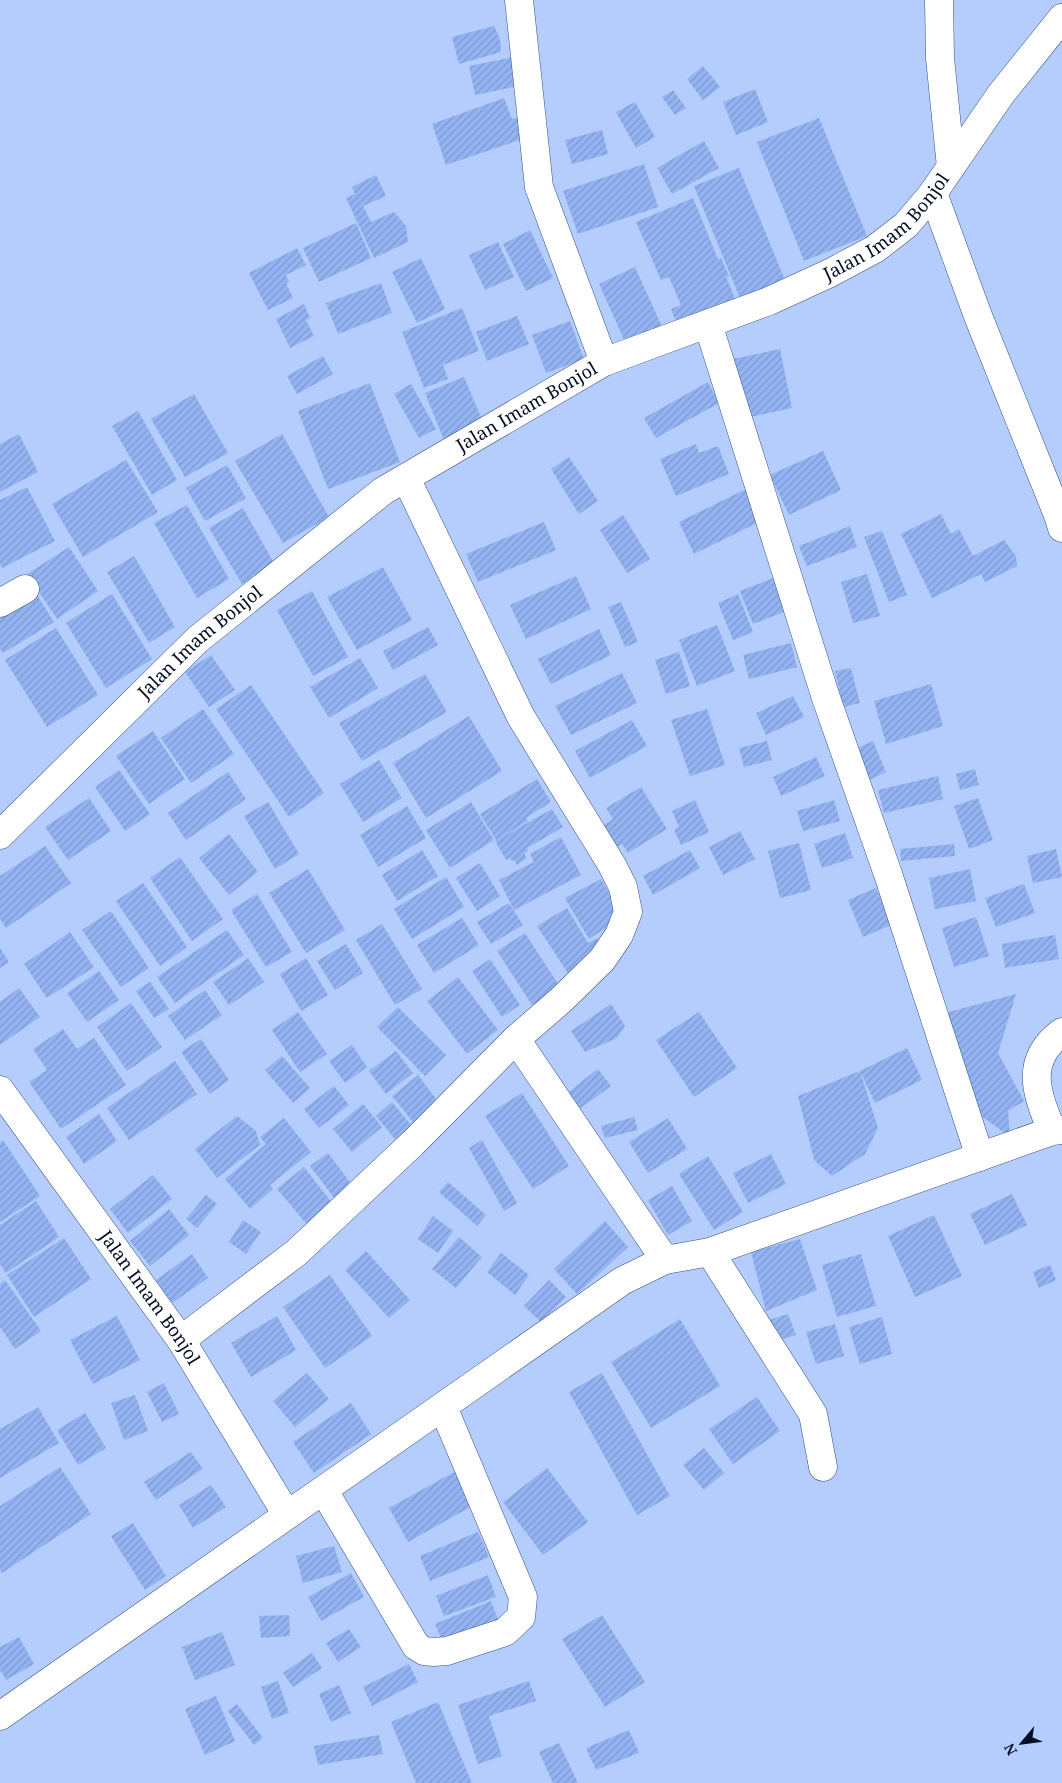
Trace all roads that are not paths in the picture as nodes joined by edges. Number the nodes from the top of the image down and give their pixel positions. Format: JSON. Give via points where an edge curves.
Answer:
{"nodes":[{"id":1,"x":519,"y":0,"type":"edge"},
{"id":2,"x":939,"y":0,"type":"edge"},
{"id":3,"x":1062,"y":18,"type":"edge"},
{"id":4,"x":951,"y":167,"type":"junction"},
{"id":5,"x":933,"y":193,"type":"junction"},
{"id":6,"x":708,"y":324,"type":"junction"},
{"id":7,"x":604,"y":362,"type":"junction"},
{"id":8,"x":406,"y":478,"type":"junction"},
{"id":9,"x":1062,"y":528,"type":"edge"},
{"id":10,"x":25,"y":589,"type":"dead end"},
{"id":11,"x":0,"y":604,"type":"edge"},
{"id":12,"x":0,"y":835,"type":"edge"},
{"id":13,"x":1062,"y":1032,"type":"edge"},
{"id":14,"x":516,"y":1039,"type":"junction"},
{"id":15,"x":0,"y":1090,"type":"edge"},
{"id":16,"x":1057,"y":1130,"type":"edge"},
{"id":17,"x":980,"y":1157,"type":"junction"},
{"id":18,"x":710,"y":1252,"type":"junction"},
{"id":19,"x":665,"y":1260,"type":"junction"},
{"id":20,"x":181,"y":1340,"type":"junction"},
{"id":21,"x":443,"y":1407,"type":"junction"},
{"id":22,"x":823,"y":1467,"type":"dead end"},
{"id":23,"x":324,"y":1491,"type":"junction"},
{"id":24,"x":287,"y":1515,"type":"junction"},
{"id":25,"x":1,"y":1712,"type":"edge"}],
"edges":[{"from":1,"to":7,"type":"street","via":[[539,186]]},
{"from":2,"to":4,"type":"street","via":[[940,58]]},
{"from":3,"to":4,"type":"street","name":"Jalan Imam Bonjol","via":[[1001,94]]},
{"from":4,"to":5,"type":"street","name":"Jalan Imam Bonjol"},
{"from":5,"to":6,"type":"street","name":"Jalan Imam Bonjol","via":[[906,225],[875,250],[770,301]]},
{"from":5,"to":9,"type":"street"},
{"from":6,"to":7,"type":"street","name":"Jalan Imam Bonjol"},
{"from":6,"to":17,"type":"street","via":[[826,698],[888,874]]},
{"from":7,"to":8,"type":"street","name":"Jalan Imam Bonjol"},
{"from":8,"to":12,"type":"street","name":"Jalan Imam Bonjol","via":[[384,491],[197,640]]},
{"from":8,"to":14,"type":"street","via":[[521,717],[612,865],[628,912],[619,935],[602,960]]},
{"from":10,"to":11,"type":"street"},
{"from":13,"to":16,"type":"street","via":[[1051,1040],[1036,1070],[1040,1101]]},
{"from":14,"to":19,"type":"street"},
{"from":14,"to":20,"type":"street","via":[[413,1143],[296,1253]]},
{"from":15,"to":20,"type":"street","name":"Jalan Imam Bonjol"},
{"from":16,"to":17,"type":"street"},
{"from":17,"to":18,"type":"street"},
{"from":18,"to":19,"type":"street"},
{"from":18,"to":22,"type":"street","via":[[813,1414]]},
{"from":19,"to":21,"type":"street","via":[[622,1281]]},
{"from":20,"to":24,"type":"street","name":"Jalan Imam Bonjol"},
{"from":21,"to":23,"type":"street"},
{"from":21,"to":23,"type":"street","via":[[523,1597],[521,1617],[505,1632],[447,1651],[434,1652],[416,1646]]},
{"from":23,"to":24,"type":"street"},
{"from":24,"to":25,"type":"street"}]}
